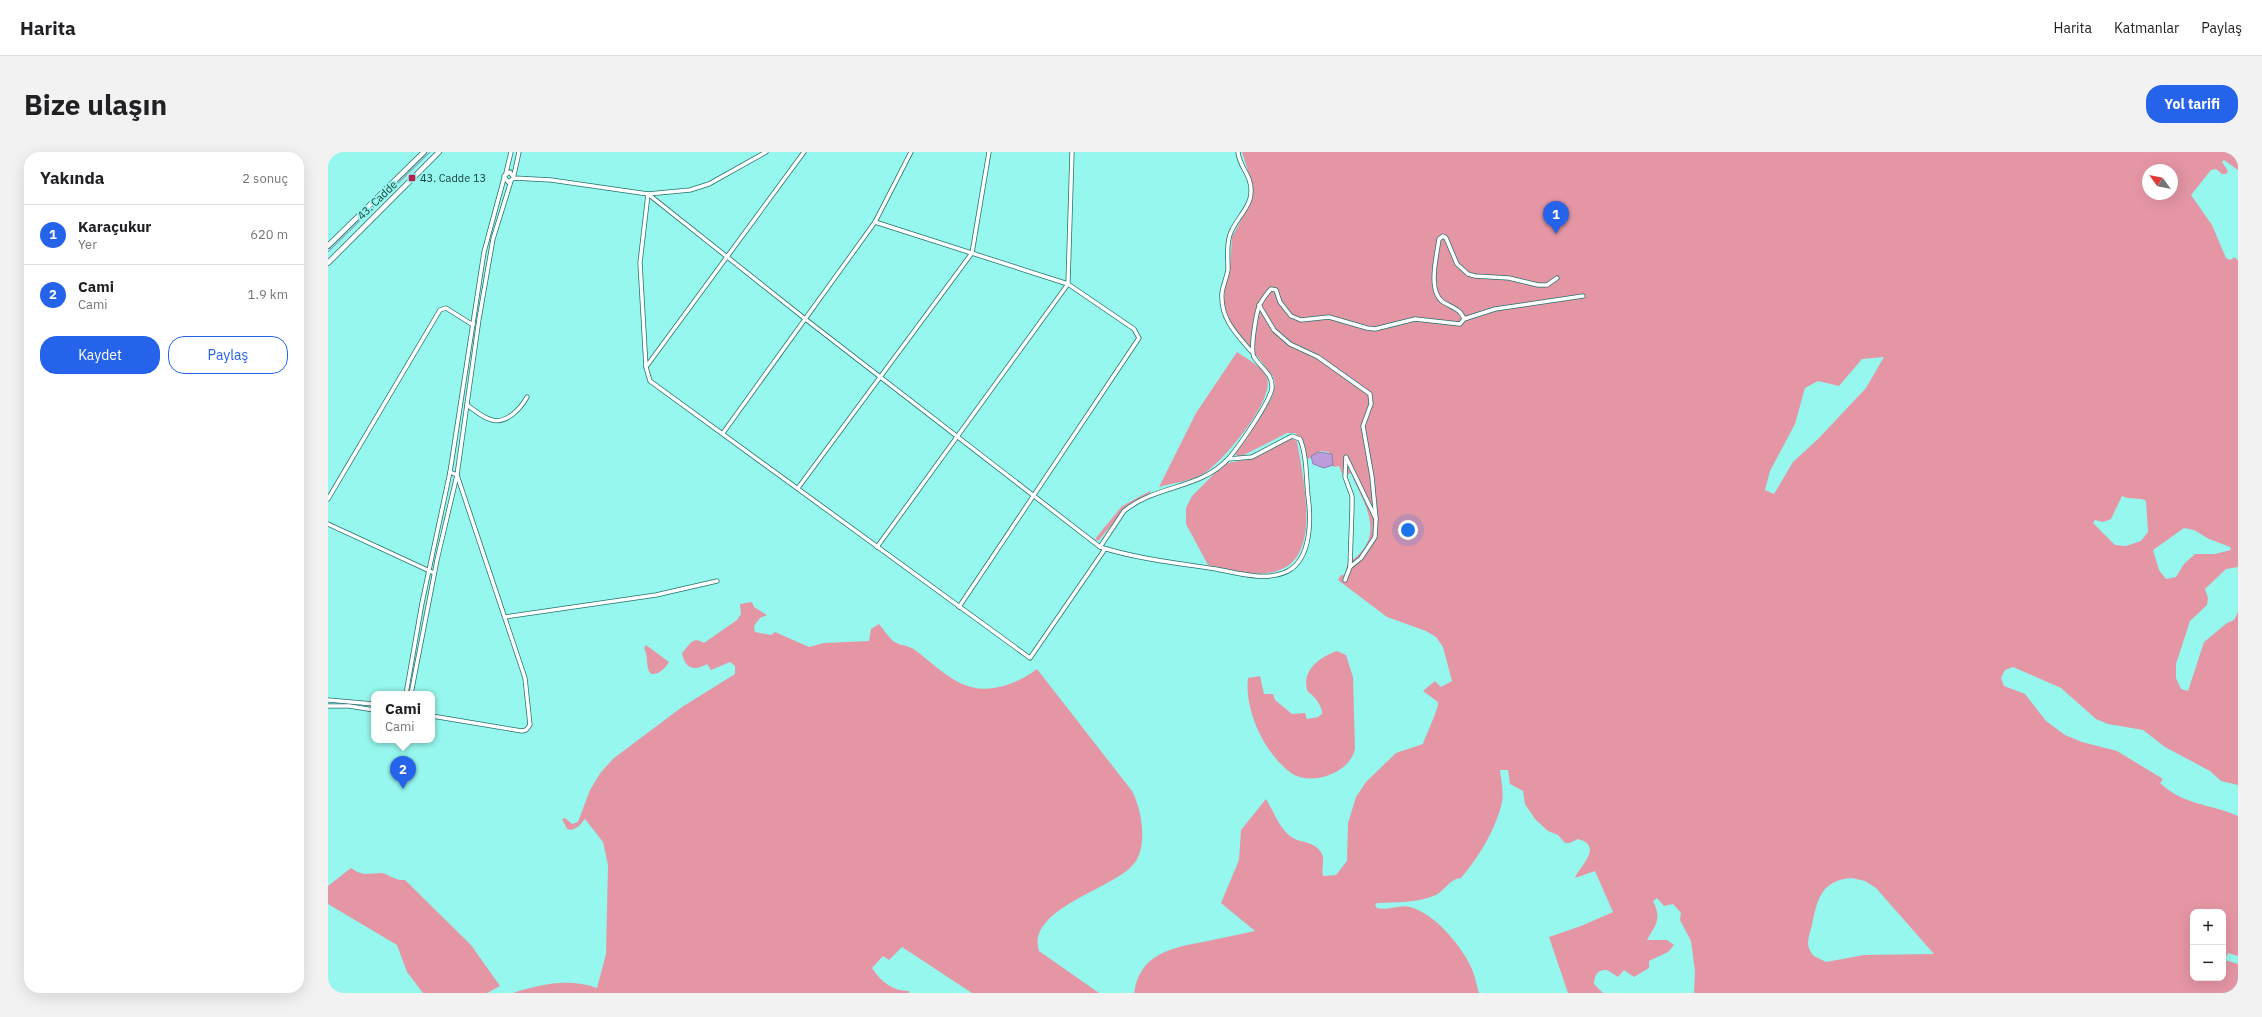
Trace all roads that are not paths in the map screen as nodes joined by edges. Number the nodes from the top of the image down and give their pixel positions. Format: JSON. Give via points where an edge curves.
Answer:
{"nodes":[{"id":1,"x":424,"y":152,"type":"edge"},
{"id":2,"x":439,"y":152,"type":"edge"},
{"id":3,"x":511,"y":152,"type":"edge"},
{"id":4,"x":519,"y":152,"type":"edge"},
{"id":5,"x":766,"y":152,"type":"edge"},
{"id":6,"x":804,"y":152,"type":"edge"},
{"id":7,"x":912,"y":152,"type":"edge"},
{"id":8,"x":990,"y":152,"type":"edge"},
{"id":9,"x":1072,"y":152,"type":"edge"},
{"id":10,"x":1238,"y":152,"type":"edge"},
{"id":11,"x":505,"y":175,"type":"junction"},
{"id":12,"x":513,"y":178,"type":"junction"},
{"id":13,"x":648,"y":194,"type":"junction"},
{"id":14,"x":875,"y":222,"type":"junction"},
{"id":15,"x":328,"y":246,"type":"edge"},
{"id":16,"x":972,"y":253,"type":"junction"},
{"id":17,"x":727,"y":256,"type":"junction"},
{"id":18,"x":328,"y":263,"type":"edge"},
{"id":19,"x":1557,"y":278,"type":"dead end"},
{"id":20,"x":1068,"y":284,"type":"junction"},
{"id":21,"x":1584,"y":296,"type":"dead end"},
{"id":22,"x":1259,"y":305,"type":"junction"},
{"id":23,"x":804,"y":318,"type":"junction"},
{"id":24,"x":1464,"y":319,"type":"junction"},
{"id":25,"x":472,"y":325,"type":"junction"},
{"id":26,"x":478,"y":328,"type":"junction"},
{"id":27,"x":1252,"y":352,"type":"junction"},
{"id":28,"x":646,"y":367,"type":"junction"},
{"id":29,"x":881,"y":376,"type":"junction"},
{"id":30,"x":527,"y":396,"type":"dead end"},
{"id":31,"x":467,"y":405,"type":"junction"},
{"id":32,"x":723,"y":433,"type":"junction"},
{"id":33,"x":957,"y":436,"type":"junction"},
{"id":34,"x":1228,"y":459,"type":"junction"},
{"id":35,"x":450,"y":472,"type":"junction"},
{"id":36,"x":457,"y":475,"type":"junction"},
{"id":37,"x":798,"y":488,"type":"junction"},
{"id":38,"x":1033,"y":496,"type":"junction"},
{"id":39,"x":328,"y":499,"type":"edge"},
{"id":40,"x":1376,"y":519,"type":"junction"},
{"id":41,"x":328,"y":524,"type":"edge"},
{"id":42,"x":877,"y":546,"type":"junction"},
{"id":43,"x":1100,"y":547,"type":"junction"},
{"id":44,"x":1105,"y":549,"type":"junction"},
{"id":45,"x":1350,"y":568,"type":"junction"},
{"id":46,"x":429,"y":571,"type":"junction"},
{"id":47,"x":434,"y":573,"type":"junction"},
{"id":48,"x":1346,"y":580,"type":"dead end"},
{"id":49,"x":717,"y":581,"type":"dead end"},
{"id":50,"x":959,"y":607,"type":"junction"},
{"id":51,"x":505,"y":617,"type":"junction"},
{"id":52,"x":407,"y":691,"type":"edge"},
{"id":53,"x":412,"y":691,"type":"edge"},
{"id":54,"x":328,"y":700,"type":"edge"},
{"id":55,"x":371,"y":704,"type":"edge"},
{"id":56,"x":328,"y":706,"type":"edge"},
{"id":57,"x":371,"y":710,"type":"edge"},
{"id":58,"x":435,"y":716,"type":"edge"}],
"edges":[{"from":1,"to":15,"type":"main road","name":"43. Cadde"},
{"from":2,"to":18,"type":"main road","name":"43. Cadde"},
{"from":3,"to":11,"type":"street"},
{"from":4,"to":12,"type":"street"},
{"from":5,"to":13,"type":"street","via":[[709,184],[690,190]]},
{"from":6,"to":17,"type":"street"},
{"from":7,"to":14,"type":"street"},
{"from":8,"to":16,"type":"street"},
{"from":9,"to":20,"type":"street"},
{"from":10,"to":27,"type":"street","via":[[1241,163],[1249,175],[1251,192],[1250,201],[1231,231],[1228,241],[1227,272],[1222,293],[1223,309],[1228,324]]},
{"from":11,"to":12,"type":"street","via":[[510,172]]},
{"from":11,"to":12,"type":"street","via":[[507,181]]},
{"from":11,"to":25,"type":"street","via":[[484,252]]},
{"from":12,"to":13,"type":"street","via":[[551,180]]},
{"from":12,"to":26,"type":"street","via":[[493,239]]},
{"from":13,"to":17,"type":"street"},
{"from":13,"to":28,"type":"street","via":[[640,263]]},
{"from":14,"to":16,"type":"street"},
{"from":14,"to":23,"type":"street"},
{"from":16,"to":20,"type":"street"},
{"from":16,"to":29,"type":"street"},
{"from":17,"to":23,"type":"street"},
{"from":17,"to":28,"type":"street"},
{"from":19,"to":24,"type":"street","via":[[1547,285],[1538,285],[1509,278],[1468,274],[1457,264],[1446,238],[1442,236],[1439,239],[1434,266],[1436,293],[1441,301],[1459,310]]},
{"from":20,"to":33,"type":"street"},
{"from":20,"to":38,"type":"street","via":[[1134,329],[1139,338]]},
{"from":21,"to":24,"type":"street","via":[[1495,309]]},
{"from":22,"to":24,"type":"street","via":[[1273,288],[1291,316],[1301,320],[1330,317],[1375,328],[1415,319],[1458,325],[1462,324]]},
{"from":22,"to":27,"type":"street"},
{"from":22,"to":40,"type":"street","via":[[1274,330],[1290,344],[1318,357],[1370,394],[1371,404],[1364,426]]},
{"from":23,"to":29,"type":"street"},
{"from":23,"to":32,"type":"street"},
{"from":25,"to":26,"type":"street"},
{"from":25,"to":35,"type":"street"},
{"from":25,"to":39,"type":"street","via":[[446,308],[440,310]]},
{"from":26,"to":31,"type":"street"},
{"from":27,"to":34,"type":"street","via":[[1270,377],[1272,389],[1263,408]]},
{"from":28,"to":32,"type":"street","via":[[650,381]]},
{"from":29,"to":33,"type":"street"},
{"from":29,"to":37,"type":"street"},
{"from":30,"to":31,"type":"street","via":[[515,412],[498,421],[489,420]]},
{"from":31,"to":36,"type":"street"},
{"from":32,"to":37,"type":"street"},
{"from":33,"to":38,"type":"street"},
{"from":33,"to":42,"type":"street"},
{"from":34,"to":43,"type":"street","via":[[1205,477],[1154,493],[1130,506]]},
{"from":34,"to":44,"type":"street","via":[[1252,457],[1292,436],[1300,438],[1311,528],[1300,557],[1289,570],[1282,573],[1245,576],[1123,555]]},
{"from":35,"to":36,"type":"street"},
{"from":35,"to":46,"type":"street"},
{"from":36,"to":47,"type":"street"},
{"from":36,"to":51,"type":"street"},
{"from":37,"to":42,"type":"street"},
{"from":38,"to":43,"type":"street"},
{"from":38,"to":50,"type":"street"},
{"from":40,"to":45,"type":"street","via":[[1376,537],[1361,558]]},
{"from":40,"to":45,"type":"street","via":[[1346,457],[1345,477],[1352,496]]},
{"from":41,"to":46,"type":"street"},
{"from":42,"to":50,"type":"street"},
{"from":43,"to":44,"type":"street"},
{"from":44,"to":50,"type":"street","via":[[1030,658]]},
{"from":45,"to":48,"type":"street"},
{"from":46,"to":47,"type":"street"},
{"from":46,"to":52,"type":"street"},
{"from":47,"to":53,"type":"street"},
{"from":49,"to":51,"type":"street","via":[[656,595]]},
{"from":51,"to":58,"type":"street","via":[[525,678],[530,718],[528,729],[522,731]]},
{"from":54,"to":55,"type":"street"},
{"from":56,"to":57,"type":"street"}]}
